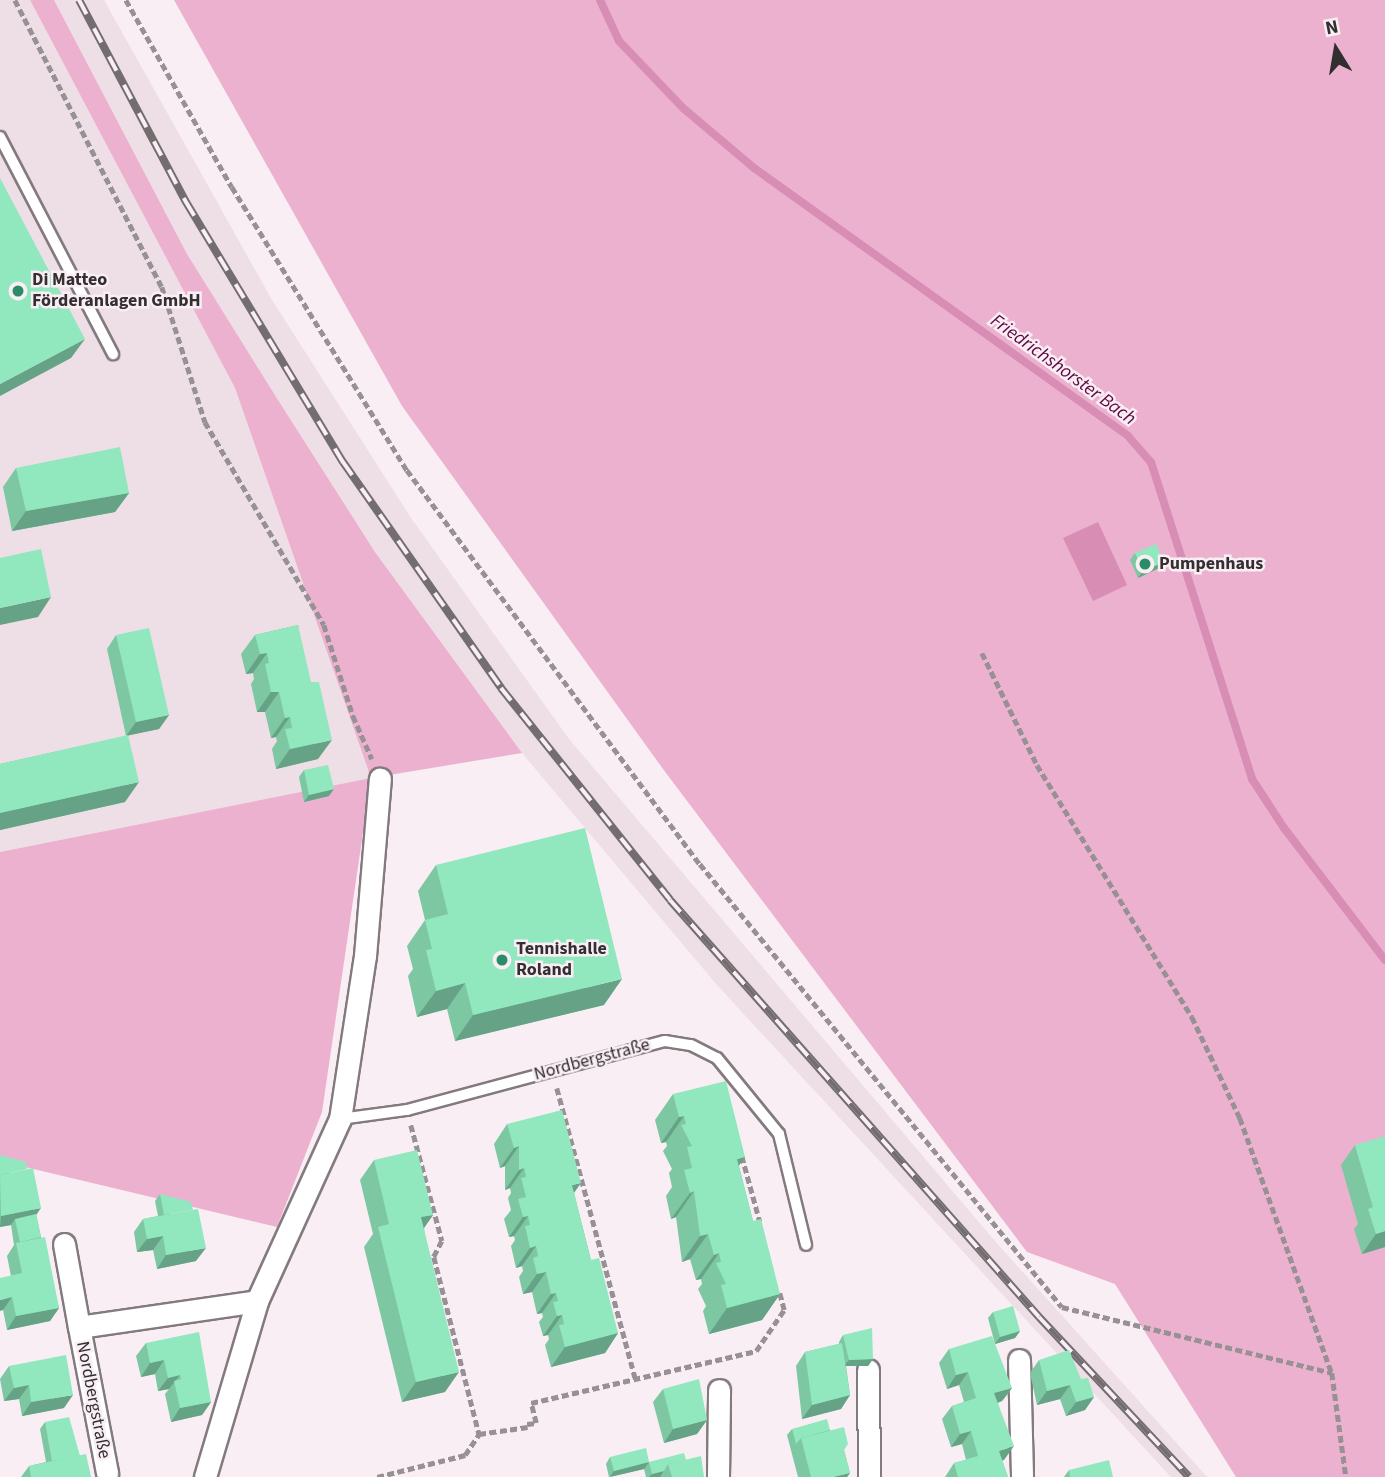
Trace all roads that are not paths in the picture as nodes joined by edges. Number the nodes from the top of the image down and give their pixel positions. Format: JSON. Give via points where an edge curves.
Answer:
{"nodes":[{"id":1,"x":0,"y":137,"type":"edge"},
{"id":2,"x":113,"y":355,"type":"dead end"},
{"id":3,"x":380,"y":779,"type":"road end"},
{"id":4,"x":340,"y":1119,"type":"junction"},
{"id":5,"x":64,"y":1244,"type":"dead end"},
{"id":6,"x":806,"y":1245,"type":"dead end"},
{"id":7,"x":257,"y":1301,"type":"junction"},
{"id":8,"x":79,"y":1327,"type":"junction"},
{"id":9,"x":1019,"y":1360,"type":"dead end"},
{"id":10,"x":868,"y":1370,"type":"dead end"},
{"id":11,"x":719,"y":1390,"type":"dead end"},
{"id":12,"x":107,"y":1473,"type":"dead end"},
{"id":13,"x":205,"y":1477,"type":"edge"},
{"id":14,"x":718,"y":1477,"type":"edge"},
{"id":15,"x":869,"y":1477,"type":"edge"},
{"id":16,"x":1021,"y":1477,"type":"edge"}],
"edges":[{"from":1,"to":2,"type":"lane"},
{"from":3,"to":4,"type":"street","via":[[365,956]]},
{"from":4,"to":6,"type":"lane","name":"Nordbergstraße","via":[[407,1110],[665,1041],[691,1045],[717,1059],[779,1133]]},
{"from":4,"to":7,"type":"street"},
{"from":5,"to":8,"type":"street","name":"Nordbergstraße"},
{"from":7,"to":8,"type":"street","name":"Nordbergstraße"},
{"from":7,"to":13,"type":"street"},
{"from":8,"to":12,"type":"street","name":"Nordbergstraße"},
{"from":9,"to":16,"type":"street"},
{"from":10,"to":15,"type":"street"},
{"from":11,"to":14,"type":"street"}]}
